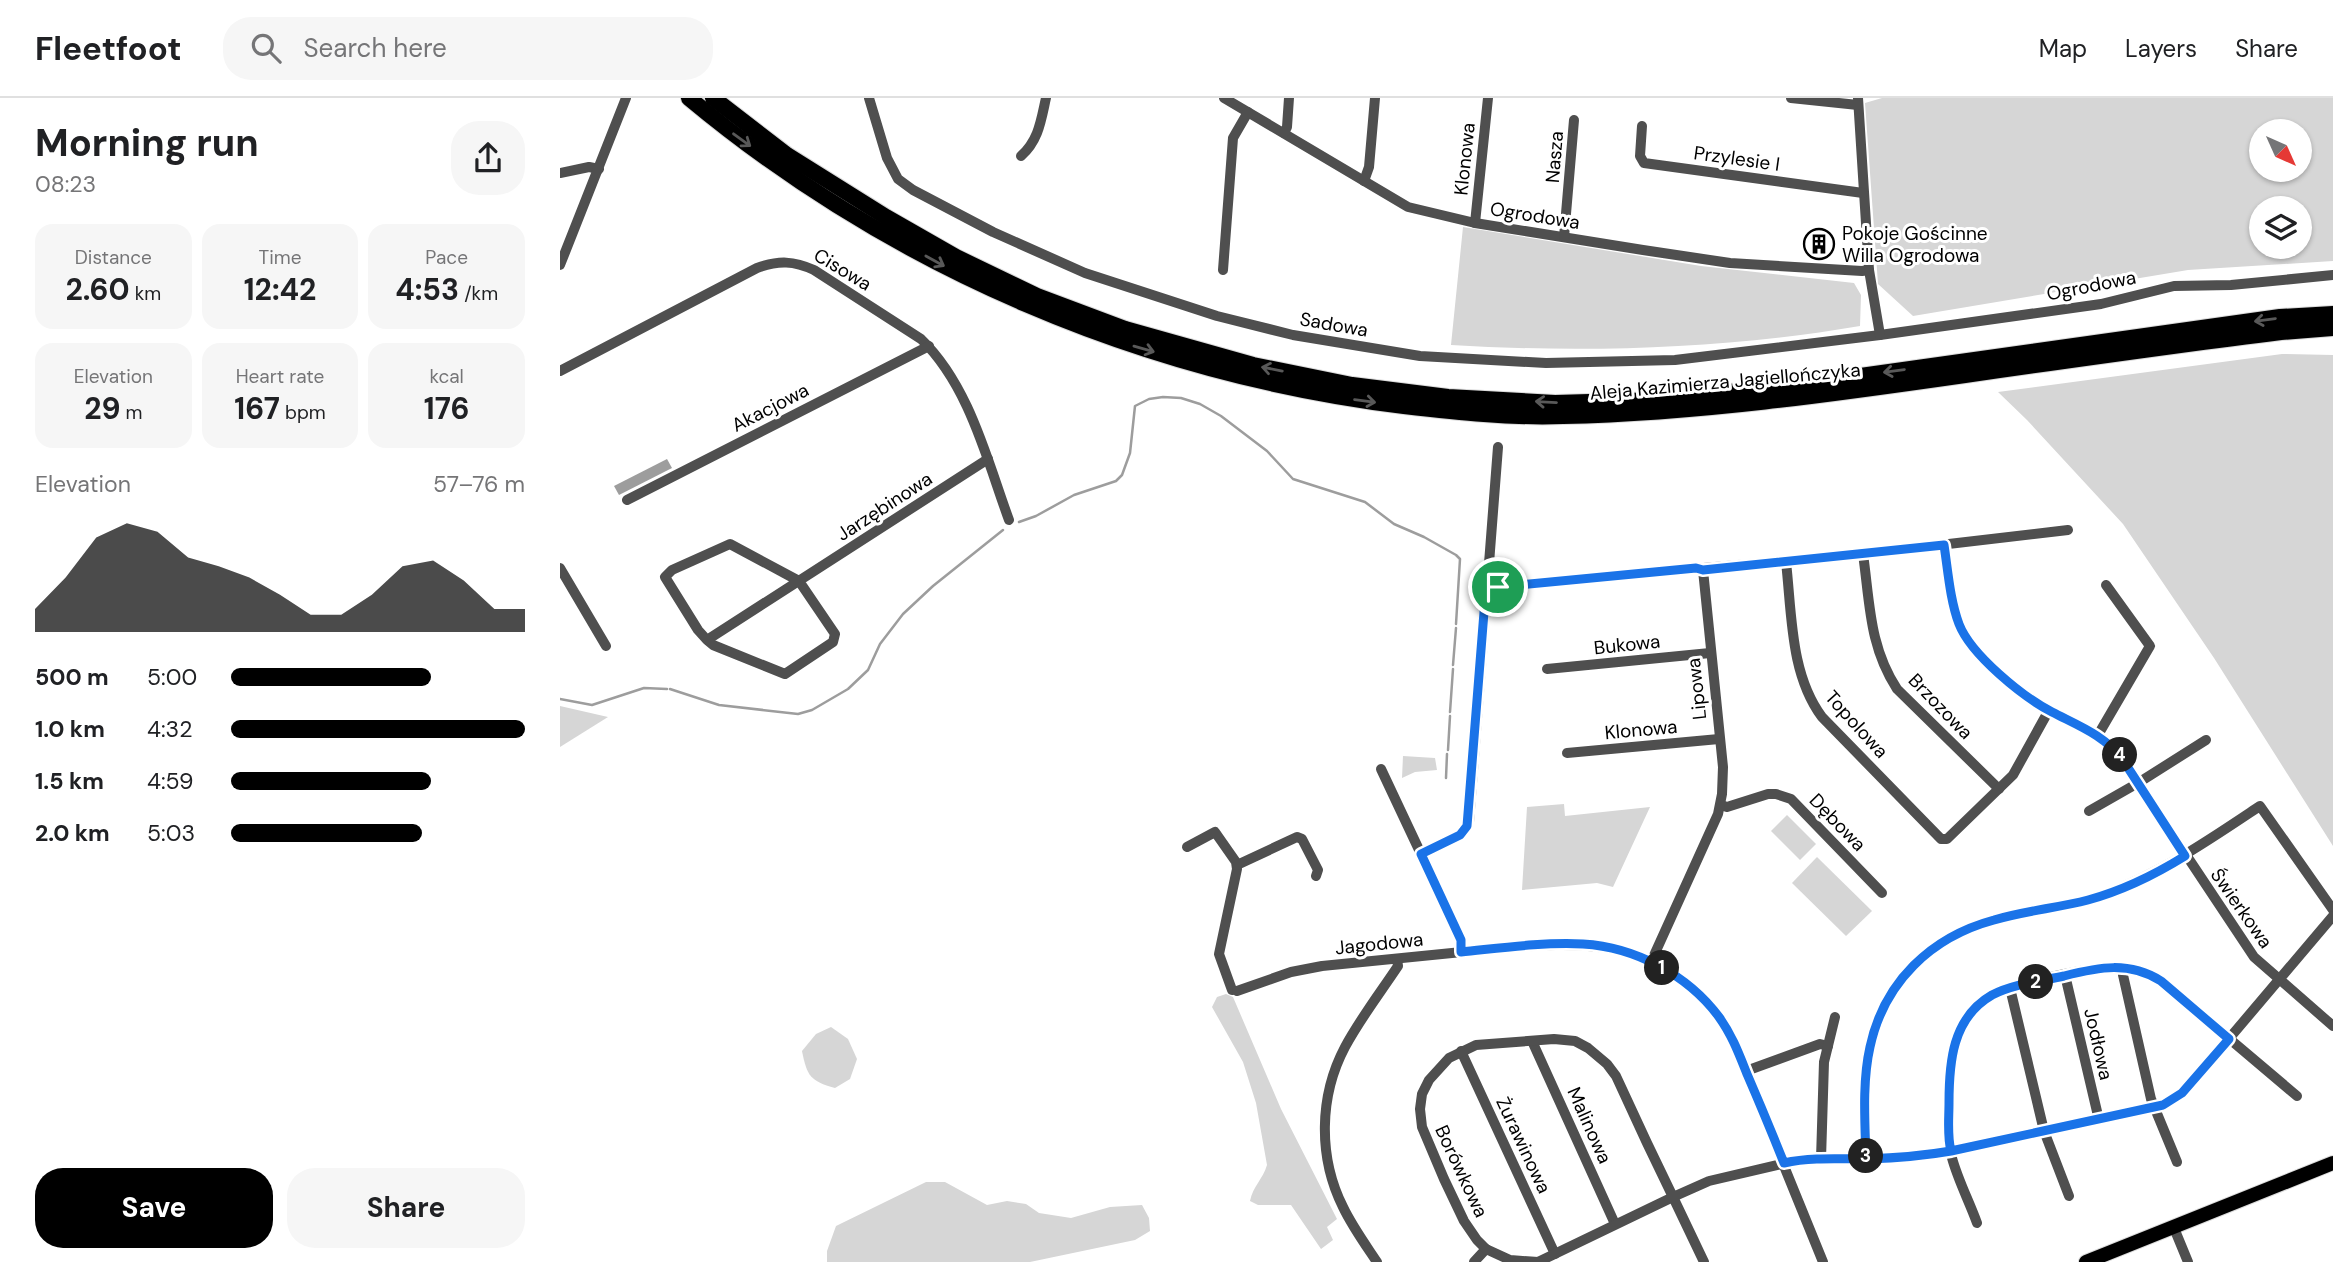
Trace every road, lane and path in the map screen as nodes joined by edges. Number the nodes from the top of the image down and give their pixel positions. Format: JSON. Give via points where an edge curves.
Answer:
{"nodes":[{"id":1,"x":626,"y":98,"type":"edge"},
{"id":2,"x":689,"y":98,"type":"edge"},
{"id":3,"x":713,"y":98,"type":"edge"},
{"id":4,"x":869,"y":98,"type":"edge"},
{"id":5,"x":1046,"y":98,"type":"edge"},
{"id":6,"x":1224,"y":98,"type":"edge"},
{"id":7,"x":1289,"y":98,"type":"edge"},
{"id":8,"x":1375,"y":98,"type":"edge"},
{"id":9,"x":1488,"y":98,"type":"edge"},
{"id":10,"x":1791,"y":98,"type":"edge"},
{"id":11,"x":1858,"y":101,"type":"edge"},
{"id":12,"x":1248,"y":112,"type":"junction"},
{"id":13,"x":1574,"y":120,"type":"dead end"},
{"id":14,"x":1642,"y":126,"type":"dead end"},
{"id":15,"x":1284,"y":133,"type":"junction"},
{"id":16,"x":1021,"y":156,"type":"dead end"},
{"id":17,"x":599,"y":169,"type":"junction"},
{"id":18,"x":560,"y":173,"type":"edge"},
{"id":19,"x":1364,"y":181,"type":"junction"},
{"id":20,"x":1863,"y":192,"type":"junction"},
{"id":21,"x":1475,"y":223,"type":"junction"},
{"id":22,"x":1564,"y":237,"type":"junction"},
{"id":23,"x":560,"y":265,"type":"edge"},
{"id":24,"x":1223,"y":270,"type":"dead end"},
{"id":25,"x":1869,"y":271,"type":"junction"},
{"id":26,"x":2333,"y":275,"type":"edge"},
{"id":27,"x":2333,"y":314,"type":"edge"},
{"id":28,"x":2333,"y":328,"type":"edge"},
{"id":29,"x":1880,"y":335,"type":"junction"},
{"id":30,"x":929,"y":346,"type":"junction"},
{"id":31,"x":560,"y":371,"type":"edge"},
{"id":32,"x":1499,"y":447,"type":"dead end"},
{"id":33,"x":988,"y":459,"type":"junction"},
{"id":34,"x":627,"y":500,"type":"dead end"},
{"id":35,"x":1009,"y":520,"type":"dead end"},
{"id":36,"x":2068,"y":530,"type":"dead end"},
{"id":37,"x":1944,"y":545,"type":"junction"},
{"id":38,"x":1863,"y":554,"type":"junction"},
{"id":39,"x":1786,"y":562,"type":"junction"},
{"id":40,"x":560,"y":568,"type":"edge"},
{"id":41,"x":1703,"y":570,"type":"junction"},
{"id":42,"x":799,"y":581,"type":"junction"},
{"id":43,"x":2106,"y":585,"type":"dead end"},
{"id":44,"x":1486,"y":587,"type":"junction"},
{"id":45,"x":707,"y":640,"type":"junction"},
{"id":46,"x":606,"y":646,"type":"dead end"},
{"id":47,"x":1710,"y":653,"type":"junction"},
{"id":48,"x":1547,"y":669,"type":"dead end"},
{"id":49,"x":2049,"y":710,"type":"junction"},
{"id":50,"x":2098,"y":735,"type":"junction"},
{"id":51,"x":1719,"y":739,"type":"junction"},
{"id":52,"x":2206,"y":740,"type":"dead end"},
{"id":53,"x":1567,"y":753,"type":"dead end"},
{"id":54,"x":1381,"y":769,"type":"dead end"},
{"id":55,"x":2138,"y":783,"type":"junction"},
{"id":56,"x":1999,"y":789,"type":"junction"},
{"id":57,"x":1721,"y":805,"type":"junction"},
{"id":58,"x":2089,"y":811,"type":"dead end"},
{"id":59,"x":1187,"y":847,"type":"dead end"},
{"id":60,"x":1421,"y":854,"type":"junction"},
{"id":61,"x":2185,"y":856,"type":"junction"},
{"id":62,"x":1237,"y":865,"type":"junction"},
{"id":63,"x":1316,"y":876,"type":"dead end"},
{"id":64,"x":1882,"y":893,"type":"dead end"},
{"id":65,"x":2333,"y":910,"type":"edge"},
{"id":66,"x":2333,"y":916,"type":"edge"},
{"id":67,"x":1461,"y":952,"type":"junction"},
{"id":68,"x":1397,"y":959,"type":"junction"},
{"id":69,"x":1651,"y":962,"type":"junction"},
{"id":70,"x":2124,"y":967,"type":"junction"},
{"id":71,"x":2066,"y":975,"type":"junction"},
{"id":72,"x":2280,"y":980,"type":"junction"},
{"id":73,"x":2010,"y":988,"type":"junction"},
{"id":74,"x":1835,"y":1017,"type":"dead end"},
{"id":75,"x":2333,"y":1026,"type":"edge"},
{"id":76,"x":2229,"y":1039,"type":"junction"},
{"id":77,"x":1532,"y":1041,"type":"junction"},
{"id":78,"x":1828,"y":1046,"type":"junction"},
{"id":79,"x":1461,"y":1051,"type":"junction"},
{"id":80,"x":1746,"y":1072,"type":"junction"},
{"id":81,"x":2297,"y":1096,"type":"dead end"},
{"id":82,"x":2155,"y":1108,"type":"junction"},
{"id":83,"x":2099,"y":1120,"type":"junction"},
{"id":84,"x":2044,"y":1131,"type":"junction"},
{"id":85,"x":1951,"y":1151,"type":"junction"},
{"id":86,"x":1821,"y":1158,"type":"junction"},
{"id":87,"x":1866,"y":1159,"type":"junction"},
{"id":88,"x":2177,"y":1162,"type":"dead end"},
{"id":89,"x":1784,"y":1163,"type":"junction"},
{"id":90,"x":2333,"y":1163,"type":"edge"},
{"id":91,"x":1673,"y":1196,"type":"junction"},
{"id":92,"x":2069,"y":1196,"type":"dead end"},
{"id":93,"x":1977,"y":1223,"type":"dead end"},
{"id":94,"x":1615,"y":1224,"type":"junction"},
{"id":95,"x":2174,"y":1228,"type":"junction"},
{"id":96,"x":1486,"y":1249,"type":"junction"},
{"id":97,"x":1555,"y":1254,"type":"junction"},
{"id":98,"x":1377,"y":1262,"type":"edge"},
{"id":99,"x":1474,"y":1262,"type":"edge"},
{"id":100,"x":1704,"y":1262,"type":"edge"},
{"id":101,"x":1823,"y":1262,"type":"edge"},
{"id":102,"x":2086,"y":1262,"type":"edge"},
{"id":103,"x":2188,"y":1262,"type":"edge"}],
"edges":[{"from":1,"to":17,"type":"street"},
{"from":2,"to":28,"type":"highway","name":"Aleja Kazimierza Jagiellończyka","one_way":true,"via":[[783,170],[881,231],[1031,308],[1136,347],[1255,381],[1350,400],[1455,412],[1559,416],[1666,412]]},
{"from":27,"to":3,"type":"highway","name":"Aleja Kazimierza Jagiellończyka","one_way":true,"via":[[2280,317],[1658,400],[1555,403],[1448,397],[1254,365],[1125,329],[1037,296],[886,217],[787,155]]},
{"from":4,"to":29,"type":"street","name":"Sadowa","via":[[891,169],[913,190],[1085,273],[1178,305],[1293,335],[1420,356],[1546,363],[1675,360]]},
{"from":5,"to":16,"type":"street","via":[[1032,146]]},
{"from":6,"to":12,"type":"street","name":"Ogrodowa"},
{"from":7,"to":15,"type":"street"},
{"from":8,"to":19,"type":"street"},
{"from":9,"to":21,"type":"street","name":"Klonowa"},
{"from":10,"to":11,"type":"street"},
{"from":11,"to":20,"type":"street"},
{"from":12,"to":15,"type":"street","name":"Ogrodowa"},
{"from":12,"to":24,"type":"street","via":[[1233,138]]},
{"from":13,"to":22,"type":"street","name":"Nasza"},
{"from":14,"to":20,"type":"street","name":"Przylesie I","via":[[1640,156],[1644,163]]},
{"from":15,"to":19,"type":"street","name":"Ogrodowa"},
{"from":17,"to":18,"type":"street"},
{"from":17,"to":23,"type":"street"},
{"from":19,"to":21,"type":"street","name":"Ogrodowa","via":[[1419,211]]},
{"from":20,"to":25,"type":"street"},
{"from":21,"to":22,"type":"street","name":"Ogrodowa"},
{"from":22,"to":25,"type":"street","name":"Ogrodowa","via":[[1730,263]]},
{"from":25,"to":29,"type":"street"},
{"from":26,"to":29,"type":"street","name":"Ogrodowa","via":[[2174,286],[2101,304]]},
{"from":30,"to":31,"type":"street","name":"Cisowa","via":[[814,270],[780,261],[757,268]]},
{"from":30,"to":33,"type":"street","name":"Cisowa","via":[[957,386]]},
{"from":30,"to":34,"type":"street","name":"Akacjowa"},
{"from":32,"to":44,"type":"street"},
{"from":33,"to":35,"type":"street","name":"Cisowa"},
{"from":33,"to":42,"type":"street","name":"Jarzębinowa"},
{"from":36,"to":37,"type":"street"},
{"from":37,"to":38,"type":"street"},
{"from":37,"to":49,"type":"street","name":"Świerkowa","via":[[1965,637],[2015,688]]},
{"from":38,"to":39,"type":"street"},
{"from":38,"to":56,"type":"street","name":"Brzozowa","via":[[1875,640],[1885,669],[1897,689]]},
{"from":39,"to":41,"type":"street"},
{"from":39,"to":56,"type":"street","name":"Topolowa","via":[[1802,681],[1816,709],[1941,839],[1947,839]]},
{"from":40,"to":46,"type":"street"},
{"from":41,"to":44,"type":"street"},
{"from":41,"to":47,"type":"street","name":"Lipowa"},
{"from":42,"to":45,"type":"street","name":"Jarzębinowa"},
{"from":42,"to":45,"type":"street","via":[[835,634],[833,642],[785,674]]},
{"from":42,"to":45,"type":"street","via":[[730,544],[672,570],[665,577]]},
{"from":43,"to":50,"type":"street","via":[[2150,646]]},
{"from":44,"to":60,"type":"street","via":[[1469,822],[1460,835]]},
{"from":47,"to":48,"type":"street","name":"Bukowa"},
{"from":47,"to":51,"type":"street","name":"Lipowa"},
{"from":49,"to":50,"type":"street","name":"Świerkowa"},
{"from":49,"to":56,"type":"street","via":[[2017,770]]},
{"from":50,"to":55,"type":"street","name":"Świerkowa","via":[[2118,753]]},
{"from":51,"to":53,"type":"street","name":"Klonowa"},
{"from":51,"to":57,"type":"street","name":"Lipowa"},
{"from":52,"to":55,"type":"street"},
{"from":54,"to":60,"type":"street"},
{"from":55,"to":58,"type":"street"},
{"from":55,"to":61,"type":"street","name":"Świerkowa"},
{"from":57,"to":64,"type":"street","name":"Dębowa","via":[[1772,793],[1791,799]]},
{"from":57,"to":69,"type":"street"},
{"from":59,"to":62,"type":"street","via":[[1217,832]]},
{"from":60,"to":67,"type":"street","via":[[1461,940]]},
{"from":61,"to":65,"type":"street","via":[[2260,806]]},
{"from":61,"to":72,"type":"street","name":"Świerkowa","via":[[2254,957]]},
{"from":61,"to":87,"type":"street","via":[[2102,895],[1995,919],[1959,932],[1922,957],[1891,993],[1870,1047]]},
{"from":62,"to":63,"type":"street","via":[[1297,837],[1318,870]]},
{"from":62,"to":68,"type":"street","name":"Jagodowa","via":[[1219,954],[1235,991],[1322,966]]},
{"from":66,"to":72,"type":"street"},
{"from":67,"to":68,"type":"street","name":"Jagodowa"},
{"from":67,"to":69,"type":"street","name":"Jagodowa","via":[[1581,944],[1621,950]]},
{"from":68,"to":98,"type":"street","via":[[1398,966],[1346,1046],[1331,1081],[1325,1112],[1332,1180],[1341,1205]]},
{"from":69,"to":80,"type":"street","name":"Jagodowa","via":[[1682,980],[1713,1010],[1732,1038]]},
{"from":70,"to":71,"type":"street"},
{"from":70,"to":76,"type":"street","via":[[2161,981]]},
{"from":70,"to":82,"type":"street"},
{"from":71,"to":73,"type":"street"},
{"from":71,"to":83,"type":"street","name":"Jodłowa"},
{"from":72,"to":75,"type":"street","name":"Świerkowa"},
{"from":72,"to":76,"type":"street"},
{"from":73,"to":84,"type":"street"},
{"from":73,"to":85,"type":"street","via":[[1979,1004],[1958,1035],[1949,1065]]},
{"from":74,"to":78,"type":"street"},
{"from":76,"to":81,"type":"street"},
{"from":76,"to":82,"type":"street","via":[[2182,1093]]},
{"from":77,"to":79,"type":"street","name":"Borówkowa","via":[[1476,1045]]},
{"from":77,"to":91,"type":"street","name":"Borówkowa","via":[[1575,1041],[1598,1054],[1615,1076]]},
{"from":77,"to":94,"type":"street","name":"Malinowa"},
{"from":78,"to":80,"type":"street","via":[[1820,1044]]},
{"from":78,"to":86,"type":"street"},
{"from":79,"to":96,"type":"street","name":"Borówkowa","via":[[1429,1080],[1422,1094],[1422,1127],[1464,1221]]},
{"from":79,"to":97,"type":"street","name":"Żurawinowa"},
{"from":80,"to":89,"type":"street","name":"Jagodowa"},
{"from":82,"to":83,"type":"street"},
{"from":82,"to":88,"type":"street"},
{"from":83,"to":84,"type":"street"},
{"from":84,"to":85,"type":"street"},
{"from":84,"to":92,"type":"street"},
{"from":85,"to":87,"type":"street"},
{"from":85,"to":93,"type":"street"},
{"from":86,"to":87,"type":"street"},
{"from":86,"to":89,"type":"street"},
{"from":89,"to":91,"type":"street","via":[[1709,1181]]},
{"from":89,"to":101,"type":"street","name":"Jagodowa"},
{"from":90,"to":95,"type":"main road"},
{"from":91,"to":94,"type":"street"},
{"from":91,"to":100,"type":"street","name":"Borówkowa"},
{"from":94,"to":97,"type":"street"},
{"from":95,"to":102,"type":"main road"},
{"from":95,"to":103,"type":"street"},
{"from":96,"to":97,"type":"street","via":[[1510,1260],[1538,1262]]},
{"from":96,"to":99,"type":"street"}]}
